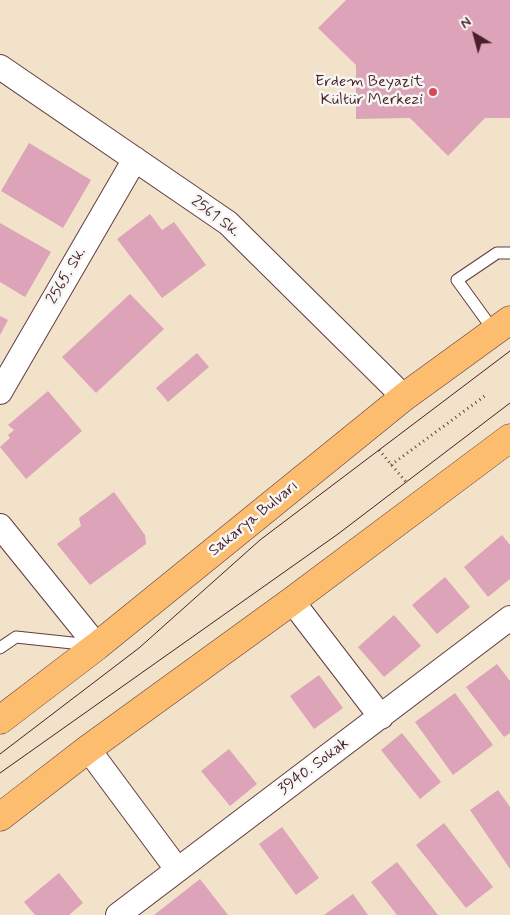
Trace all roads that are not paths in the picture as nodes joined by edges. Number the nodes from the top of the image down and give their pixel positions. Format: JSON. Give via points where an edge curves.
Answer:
{"nodes":[{"id":1,"x":0,"y":67,"type":"edge"},
{"id":2,"x":135,"y":160,"type":"junction"},
{"id":3,"x":510,"y":253,"type":"edge"},
{"id":4,"x":502,"y":325,"type":"edge"},
{"id":5,"x":0,"y":392,"type":"edge"},
{"id":6,"x":404,"y":397,"type":"junction"},
{"id":7,"x":510,"y":438,"type":"edge"},
{"id":8,"x":0,"y":526,"type":"edge"},
{"id":9,"x":292,"y":601,"type":"junction"},
{"id":10,"x":510,"y":618,"type":"edge"},
{"id":11,"x":98,"y":646,"type":"junction"},
{"id":12,"x":0,"y":648,"type":"edge"},
{"id":13,"x":381,"y":717,"type":"junction"},
{"id":14,"x":0,"y":720,"type":"edge"},
{"id":15,"x":88,"y":749,"type":"junction"},
{"id":16,"x":0,"y":817,"type":"edge"},
{"id":17,"x":177,"y":869,"type":"junction"},
{"id":18,"x":124,"y":913,"type":"edge"}],
"edges":[{"from":1,"to":2,"type":"street","name":"2561 Sk."},
{"from":2,"to":5,"type":"street","name":"2565. Sk."},
{"from":2,"to":6,"type":"street","name":"2561 Sk.","via":[[228,223]]},
{"from":3,"to":4,"type":"lane","via":[[497,252],[457,280]]},
{"from":4,"to":6,"type":"main road","name":"Sakarya Bulvarı"},
{"from":6,"to":11,"type":"main road","name":"Sakarya Bulvarı"},
{"from":7,"to":9,"type":"main road"},
{"from":8,"to":11,"type":"street"},
{"from":9,"to":13,"type":"street"},
{"from":9,"to":15,"type":"main road"},
{"from":10,"to":13,"type":"street","name":"3940. Sokak"},
{"from":11,"to":12,"type":"lane","via":[[16,636]]},
{"from":11,"to":14,"type":"main road","name":"Sakarya Bulvarı"},
{"from":13,"to":17,"type":"street","name":"3940. Sokak"},
{"from":15,"to":16,"type":"main road"},
{"from":15,"to":17,"type":"street"},
{"from":17,"to":18,"type":"street","name":"3940. Sokak"}]}
